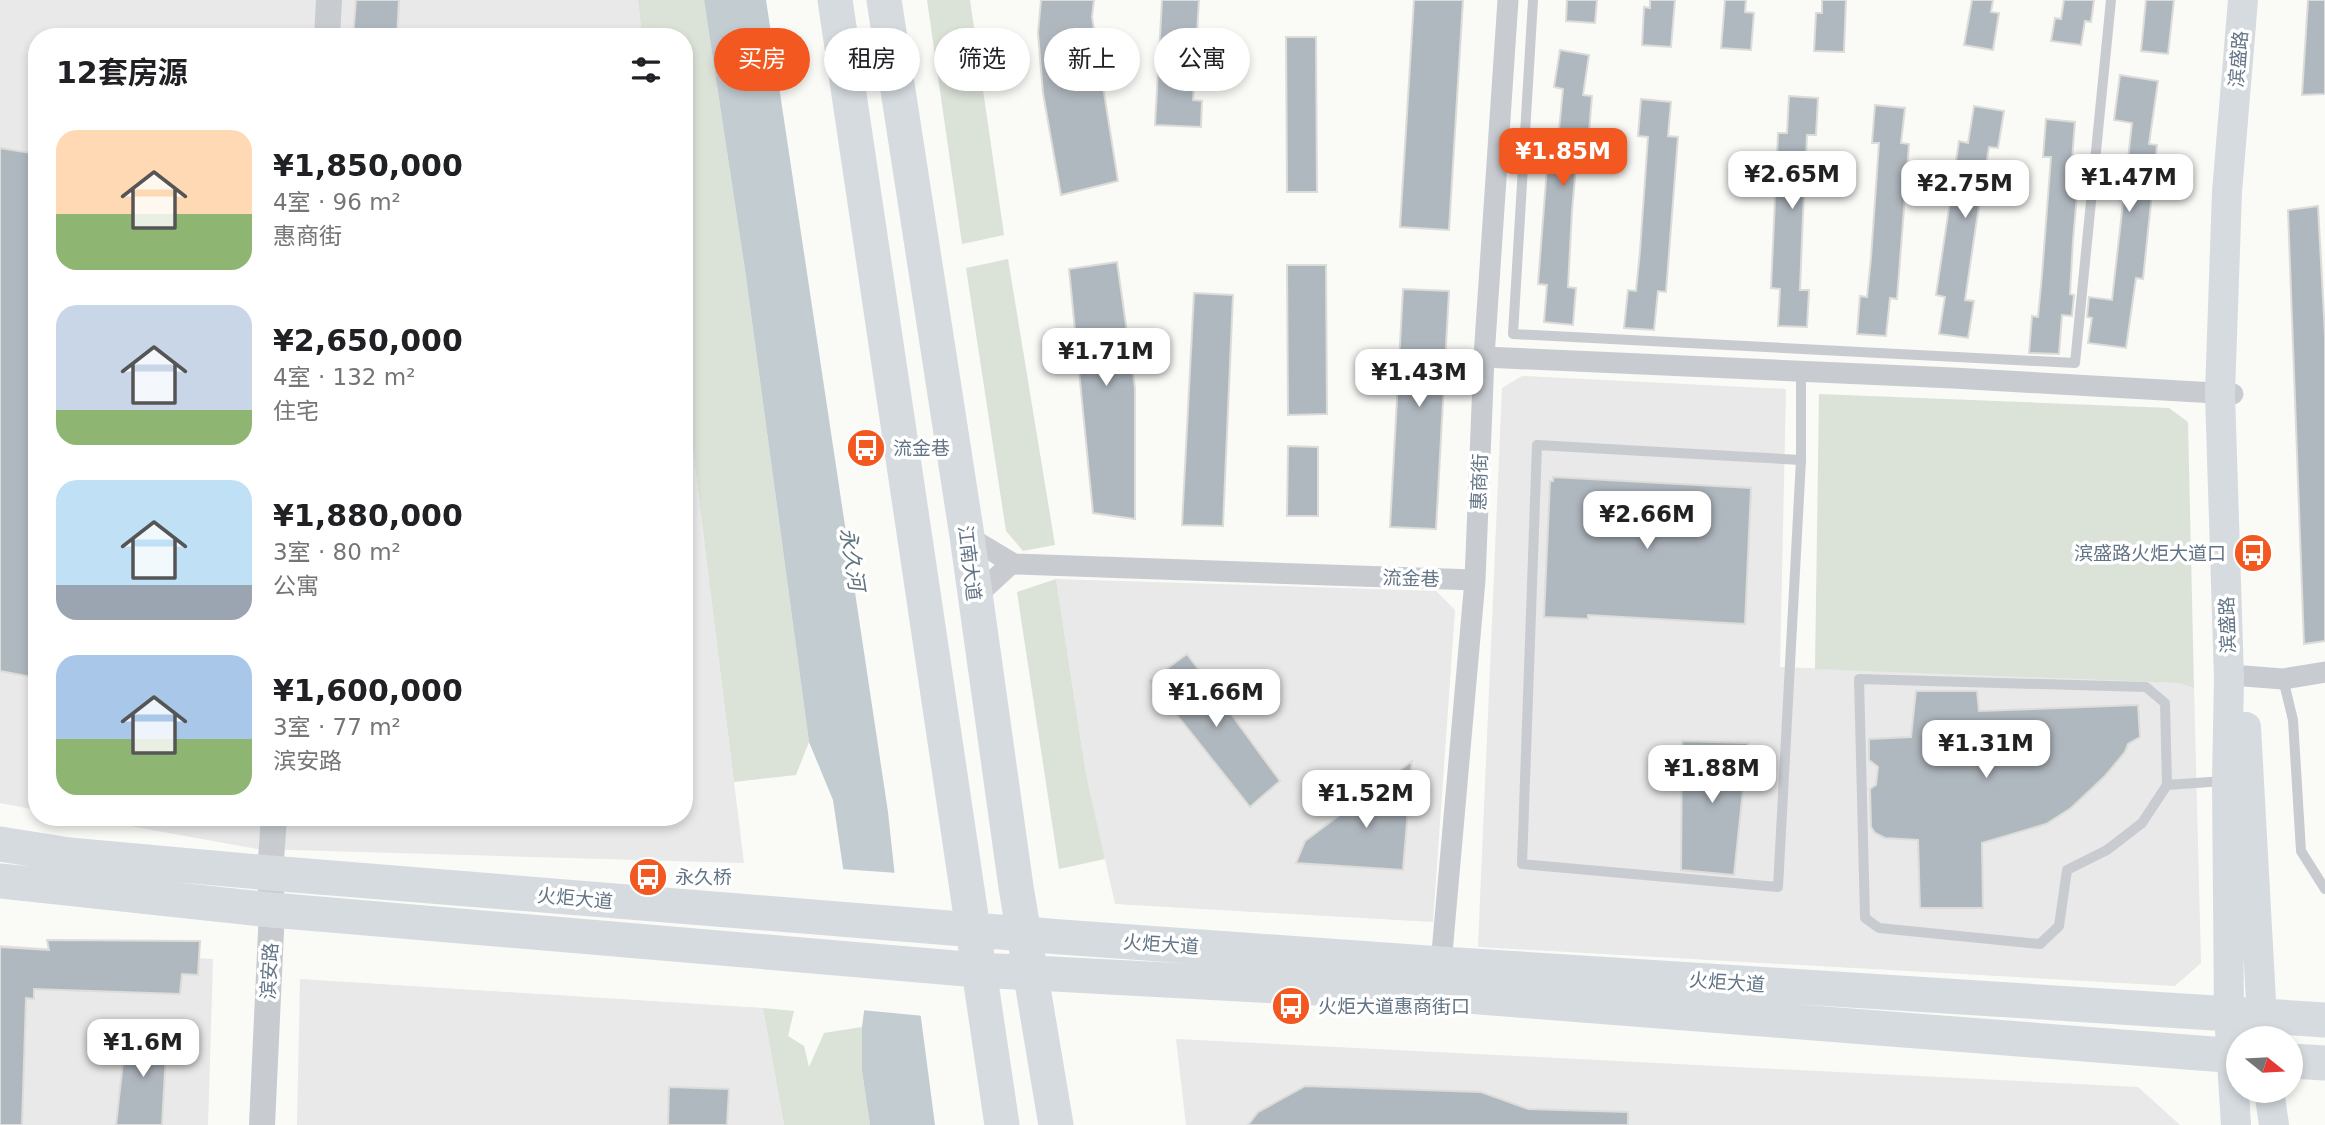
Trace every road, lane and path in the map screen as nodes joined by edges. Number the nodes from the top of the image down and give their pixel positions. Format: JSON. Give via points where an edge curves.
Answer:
{"nodes":[{"id":1,"x":330,"y":0,"type":"edge"},
{"id":2,"x":835,"y":0,"type":"edge"},
{"id":3,"x":884,"y":0,"type":"edge"},
{"id":4,"x":1508,"y":0,"type":"edge"},
{"id":5,"x":1533,"y":0,"type":"edge"},
{"id":6,"x":2111,"y":0,"type":"edge"},
{"id":7,"x":2243,"y":0,"type":"edge"},
{"id":8,"x":2255,"y":0,"type":"edge"},
{"id":9,"x":328,"y":28,"type":"edge"},
{"id":10,"x":1484,"y":357,"type":"junction"},
{"id":11,"x":1801,"y":371,"type":"junction"},
{"id":12,"x":2227,"y":393,"type":"junction"},
{"id":13,"x":1801,"y":460,"type":"junction"},
{"id":14,"x":967,"y":536,"type":"junction"},
{"id":15,"x":1011,"y":564,"type":"junction"},
{"id":16,"x":1475,"y":580,"type":"junction"},
{"id":17,"x":974,"y":598,"type":"junction"},
{"id":18,"x":2325,"y":672,"type":"edge"},
{"id":19,"x":2244,"y":676,"type":"junction"},
{"id":20,"x":2283,"y":679,"type":"junction"},
{"id":21,"x":2227,"y":781,"type":"junction"},
{"id":22,"x":2167,"y":785,"type":"junction"},
{"id":23,"x":273,"y":826,"type":"edge"},
{"id":24,"x":0,"y":844,"type":"edge"},
{"id":25,"x":270,"y":873,"type":"junction"},
{"id":26,"x":0,"y":881,"type":"edge"},
{"id":27,"x":2325,"y":889,"type":"edge"},
{"id":28,"x":272,"y":910,"type":"junction"},
{"id":29,"x":974,"y":928,"type":"junction"},
{"id":30,"x":1024,"y":933,"type":"junction"},
{"id":31,"x":1441,"y":964,"type":"junction"},
{"id":32,"x":978,"y":970,"type":"junction"},
{"id":33,"x":1031,"y":973,"type":"junction"},
{"id":34,"x":2325,"y":1020,"type":"edge"},
{"id":35,"x":2251,"y":1023,"type":"edge"},
{"id":36,"x":2226,"y":1055,"type":"edge"},
{"id":37,"x":2303,"y":1062,"type":"edge"},
{"id":38,"x":2325,"y":1063,"type":"edge"},
{"id":39,"x":2236,"y":1103,"type":"edge"},
{"id":40,"x":2271,"y":1103,"type":"edge"},
{"id":41,"x":262,"y":1125,"type":"edge"},
{"id":42,"x":1002,"y":1125,"type":"edge"},
{"id":43,"x":1056,"y":1125,"type":"edge"},
{"id":44,"x":2236,"y":1125,"type":"edge"},
{"id":45,"x":2274,"y":1125,"type":"edge"}],
"edges":[{"from":1,"to":9,"type":"street"},
{"from":2,"to":29,"type":"main road"},
{"from":3,"to":14,"type":"main road","name":"江南大道"},
{"from":4,"to":10,"type":"street","name":"惠商街"},
{"from":5,"to":6,"type":"lane","via":[[1513,334],[2075,363]]},
{"from":7,"to":12,"type":"main road","name":"滨盛路","via":[[2227,192]]},
{"from":8,"to":12,"type":"main road","name":"滨盛路"},
{"from":10,"to":11,"type":"street"},
{"from":10,"to":16,"type":"street","name":"惠商街"},
{"from":11,"to":12,"type":"street"},
{"from":11,"to":13,"type":"lane"},
{"from":12,"to":19,"type":"main road","name":"滨盛路"},
{"from":12,"to":21,"type":"main road","name":"滨盛路"},
{"from":13,"to":13,"type":"lane","via":[[1537,445],[1522,864],[1778,887]]},
{"from":14,"to":15,"type":"street"},
{"from":14,"to":17,"type":"main road","name":"江南大道"},
{"from":15,"to":16,"type":"street","name":"流金巷"},
{"from":15,"to":17,"type":"street"},
{"from":16,"to":31,"type":"street","name":"惠商街"},
{"from":17,"to":30,"type":"main road","name":"江南大道"},
{"from":18,"to":20,"type":"street"},
{"from":19,"to":20,"type":"street"},
{"from":19,"to":35,"type":"main road","name":"滨盛路"},
{"from":20,"to":27,"type":"lane","via":[[2293,720],[2301,851]]},
{"from":21,"to":22,"type":"lane"},
{"from":21,"to":35,"type":"main road","name":"滨盛路"},
{"from":22,"to":22,"type":"lane","via":[[2165,703],[2146,687],[1859,678],[1865,918],[1879,928],[2040,944],[2059,926],[2067,870],[2107,850],[2142,823]]},
{"from":23,"to":25,"type":"street","name":"滨安路"},
{"from":24,"to":25,"type":"main road","name":"火炬大道","via":[[69,855]]},
{"from":25,"to":28,"type":"street","name":"滨安路"},
{"from":25,"to":29,"type":"main road","name":"火炬大道"},
{"from":26,"to":28,"type":"main road","name":"火炬大道"},
{"from":28,"to":32,"type":"main road","name":"火炬大道"},
{"from":28,"to":41,"type":"street","name":"滨安路"},
{"from":29,"to":30,"type":"main road","name":"火炬大道"},
{"from":29,"to":32,"type":"main road"},
{"from":30,"to":31,"type":"main road","name":"火炬大道"},
{"from":30,"to":33,"type":"main road","name":"江南大道"},
{"from":31,"to":35,"type":"main road","name":"火炬大道"},
{"from":32,"to":33,"type":"main road","name":"火炬大道"},
{"from":32,"to":42,"type":"main road"},
{"from":33,"to":36,"type":"main road","name":"火炬大道","via":[[1467,996]]},
{"from":33,"to":43,"type":"main road","name":"江南大道"},
{"from":34,"to":35,"type":"main road","name":"火炬大道"},
{"from":37,"to":38,"type":"main road"},
{"from":39,"to":44,"type":"main road","name":"滨盛路"},
{"from":40,"to":45,"type":"main road"}]}
